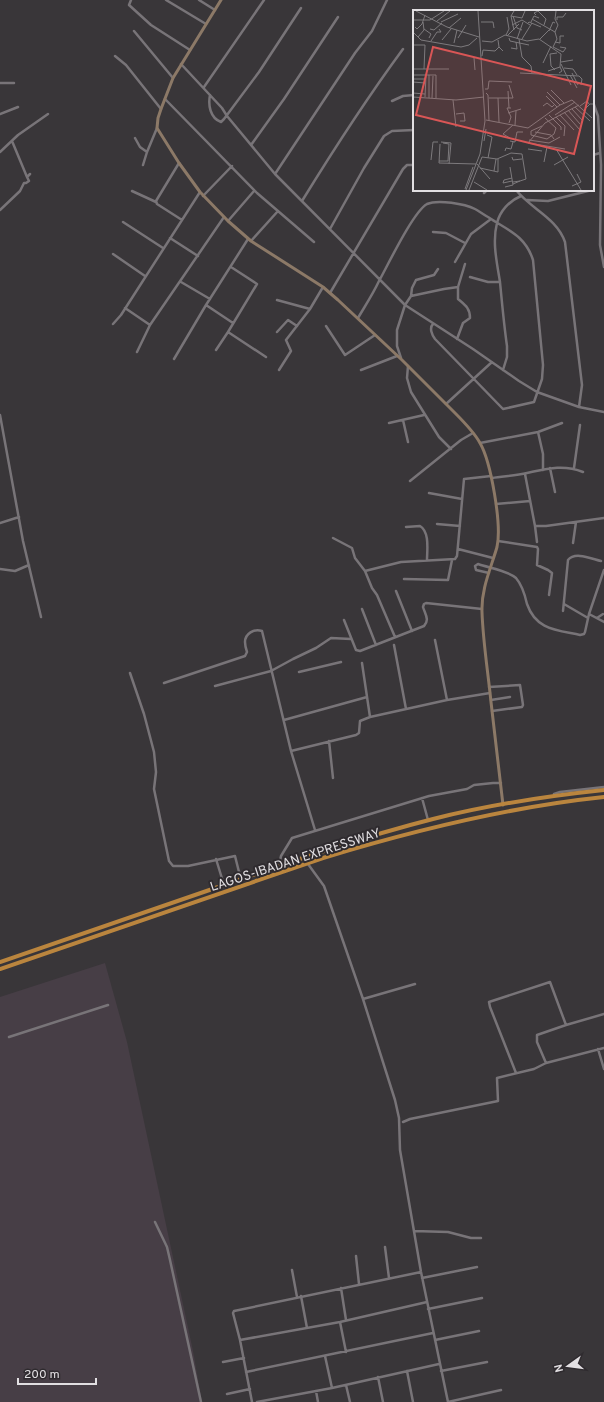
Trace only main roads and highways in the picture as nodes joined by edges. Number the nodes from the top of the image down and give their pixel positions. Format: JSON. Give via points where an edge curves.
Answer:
{"nodes":[{"id":1,"x":604,"y":790,"type":"edge"},
{"id":2,"x":604,"y":797,"type":"edge"},
{"id":3,"x":0,"y":962,"type":"edge"},
{"id":4,"x":0,"y":969,"type":"edge"}],
"edges":[{"from":1,"to":3,"type":"highway","name":"LAGOS-IBADAN EXPRESSWAY","via":[[503,804],[398,828],[321,851]]},
{"from":2,"to":4,"type":"highway","name":"LAGOS-IBADAN EXPRESSWAY","via":[[508,811],[436,826],[323,858]]}]}
